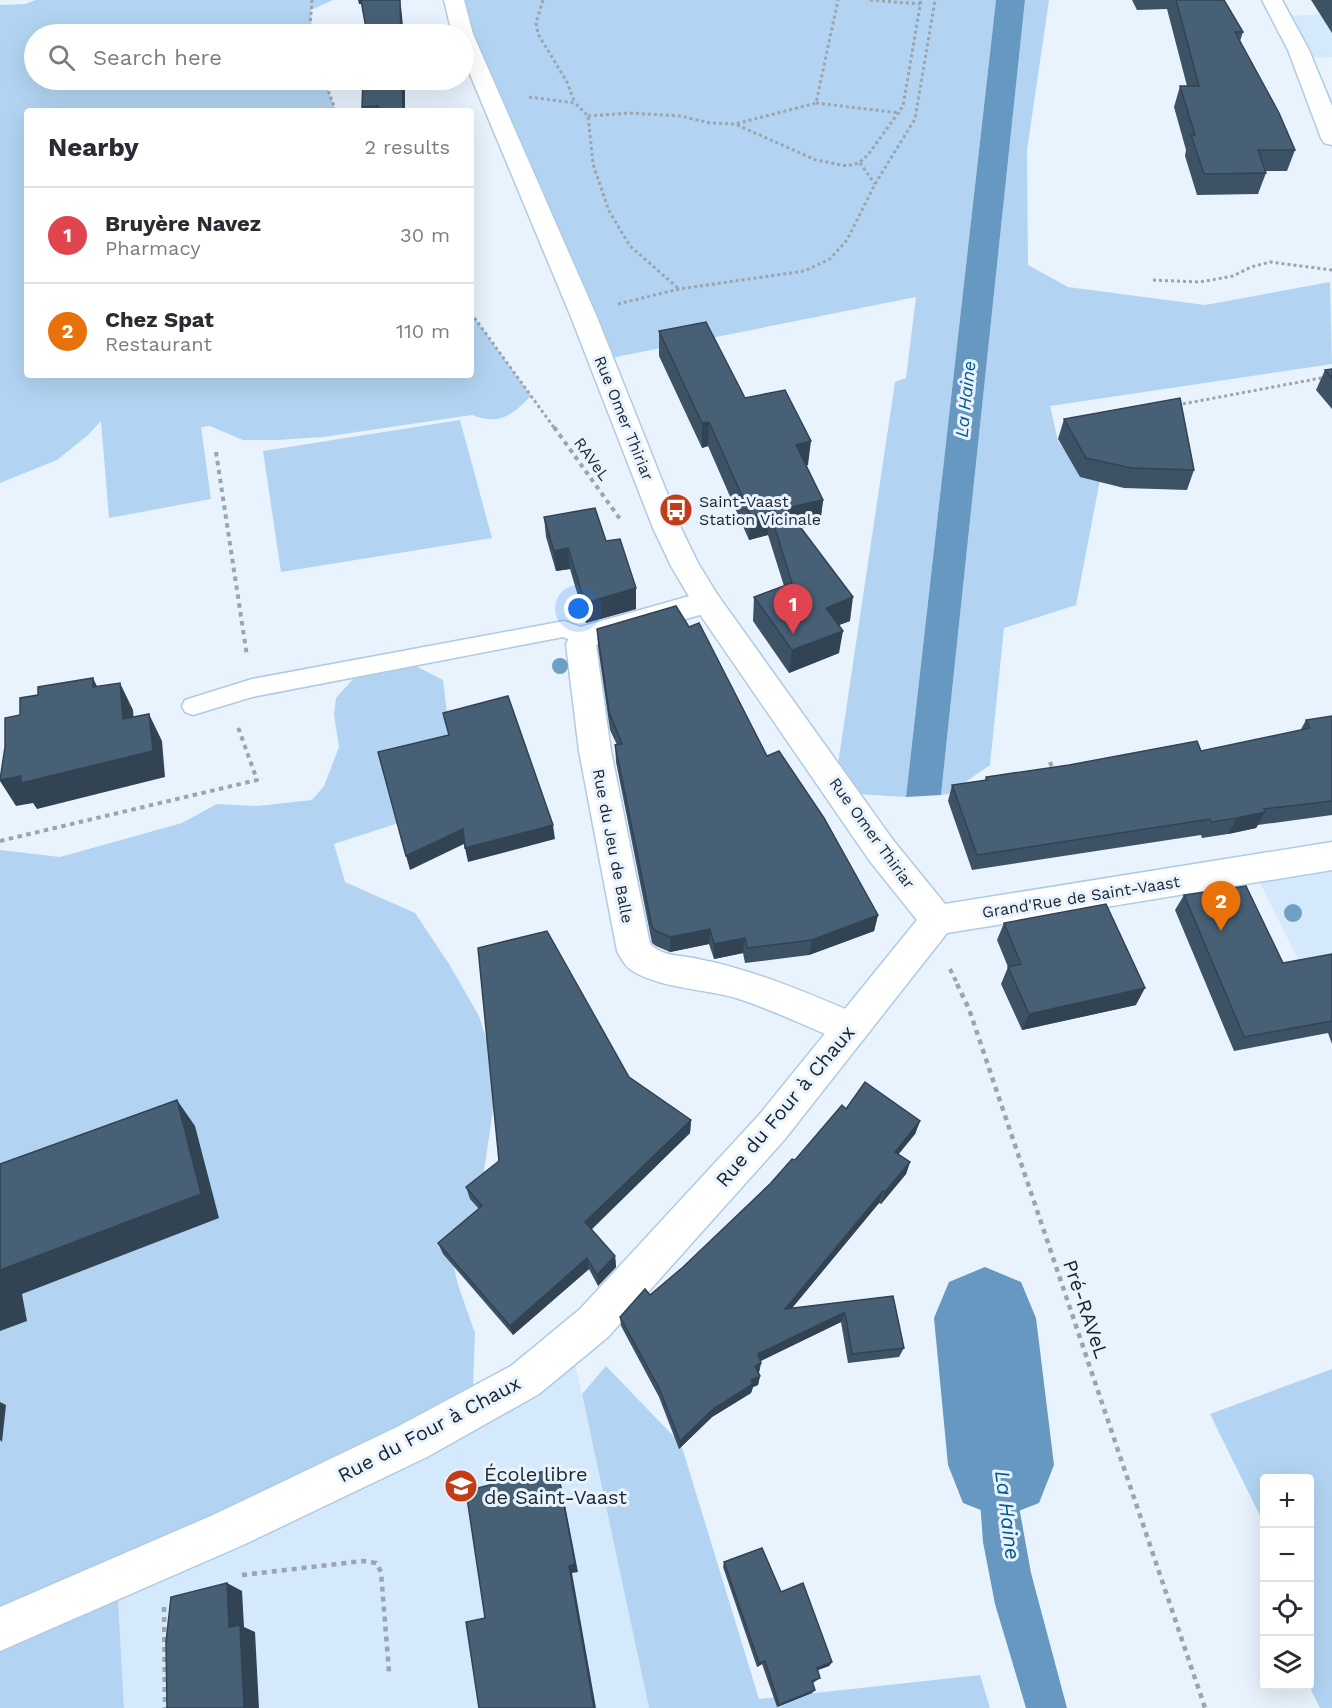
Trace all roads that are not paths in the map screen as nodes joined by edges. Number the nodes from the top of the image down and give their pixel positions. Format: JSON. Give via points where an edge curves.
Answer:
{"nodes":[{"id":1,"x":454,"y":0,"type":"edge"},
{"id":2,"x":1272,"y":0,"type":"edge"},
{"id":3,"x":460,"y":24,"type":"edge"},
{"id":4,"x":474,"y":61,"type":"edge"},
{"id":5,"x":1332,"y":138,"type":"edge"},
{"id":6,"x":707,"y":602,"type":"junction"},
{"id":7,"x":584,"y":637,"type":"junction"},
{"id":8,"x":193,"y":706,"type":"dead end"},
{"id":9,"x":1332,"y":856,"type":"edge"},
{"id":10,"x":937,"y":920,"type":"junction"},
{"id":11,"x":851,"y":1028,"type":"junction"},
{"id":12,"x":0,"y":1629,"type":"edge"}],
"edges":[{"from":1,"to":3,"type":"street","name":"Rue Omer Thiriar"},
{"from":2,"to":5,"type":"street","via":[[1306,63]]},
{"from":4,"to":6,"type":"street","name":"Rue Omer Thiriar","via":[[584,317],[667,528]]},
{"from":6,"to":7,"type":"street"},
{"from":6,"to":10,"type":"street","name":"Rue Omer Thiriar","via":[[881,850]]},
{"from":7,"to":8,"type":"lane","via":[[564,628],[252,688]]},
{"from":7,"to":11,"type":"street","name":"Rue du Jeu de Balle","via":[[581,644],[595,752],[634,951],[651,966],[709,976],[780,998]]},
{"from":9,"to":10,"type":"street","name":"Grand'Rue de Saint-Vaast"},
{"from":10,"to":11,"type":"street","name":"Rue du Four à Chaux"},
{"from":11,"to":12,"type":"street","name":"Rue du Four à Chaux","via":[[772,1127],[594,1323],[525,1380],[412,1442],[163,1559]]}]}
